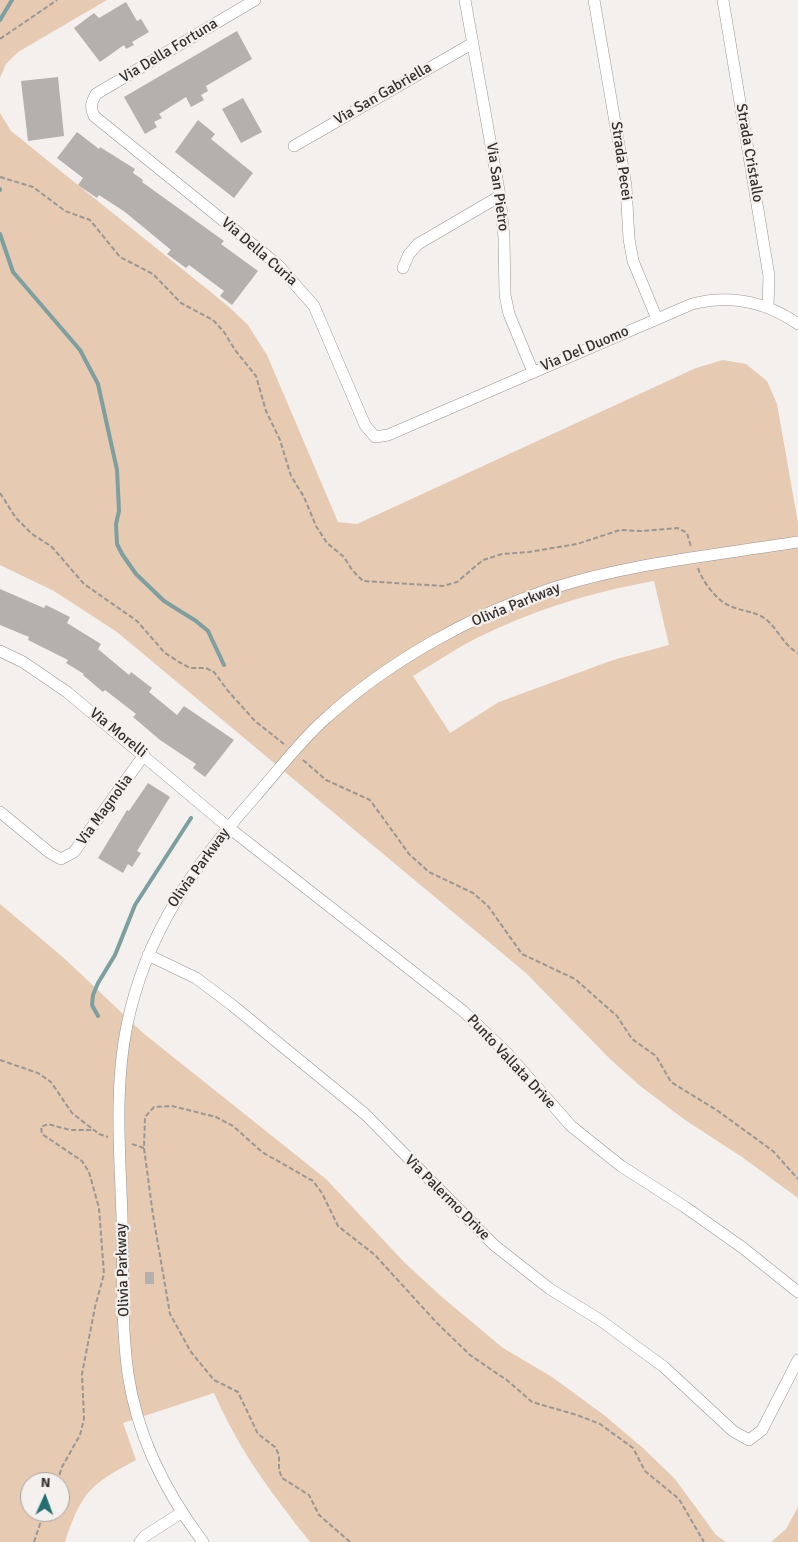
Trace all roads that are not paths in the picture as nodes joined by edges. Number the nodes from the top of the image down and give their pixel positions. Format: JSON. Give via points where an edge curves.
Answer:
{"nodes":[{"id":1,"x":255,"y":0,"type":"edge"},
{"id":2,"x":465,"y":0,"type":"edge"},
{"id":3,"x":594,"y":0,"type":"edge"},
{"id":4,"x":723,"y":0,"type":"edge"},
{"id":5,"x":473,"y":43,"type":"junction"},
{"id":6,"x":91,"y":108,"type":"joint"},
{"id":7,"x":294,"y":146,"type":"dead end"},
{"id":8,"x":500,"y":196,"type":"junction"},
{"id":9,"x":403,"y":268,"type":"dead end"},
{"id":10,"x":768,"y":307,"type":"junction"},
{"id":11,"x":657,"y":319,"type":"junction"},
{"id":12,"x":798,"y":324,"type":"edge"},
{"id":13,"x":533,"y":372,"type":"junction"},
{"id":14,"x":375,"y":437,"type":"joint"},
{"id":15,"x":798,"y":542,"type":"edge"},
{"id":16,"x":0,"y":651,"type":"edge"},
{"id":17,"x":144,"y":755,"type":"junction"},
{"id":18,"x":0,"y":812,"type":"edge"},
{"id":19,"x":228,"y":827,"type":"junction"},
{"id":20,"x":148,"y":955,"type":"junction"},
{"id":21,"x":798,"y":1292,"type":"edge"},
{"id":22,"x":798,"y":1360,"type":"edge"},
{"id":23,"x":181,"y":1513,"type":"junction"},
{"id":24,"x":140,"y":1542,"type":"edge"},
{"id":25,"x":202,"y":1542,"type":"edge"}],
"edges":[{"from":1,"to":6,"type":"street","name":"Via Della Fortuna","via":[[96,94]]},
{"from":2,"to":5,"type":"street","name":"Via San Pietro"},
{"from":3,"to":11,"type":"street","name":"Strada Pecei","via":[[626,186],[633,261]]},
{"from":4,"to":10,"type":"street","name":"Strada Cristallo","via":[[769,276]]},
{"from":5,"to":7,"type":"street","name":"Via San Gabriella"},
{"from":5,"to":8,"type":"street","name":"Via San Pietro"},
{"from":6,"to":14,"type":"street","name":"Via Della Curia","via":[[94,116],[105,126],[278,265],[299,286],[314,306],[365,425]]},
{"from":8,"to":9,"type":"street","via":[[418,244]]},
{"from":8,"to":13,"type":"street","name":"Via San Pietro","via":[[505,295],[509,314]]},
{"from":10,"to":11,"type":"street","name":"Via Del Duomo","via":[[747,300],[711,300]]},
{"from":10,"to":12,"type":"street","name":"Via Del Duomo"},
{"from":11,"to":13,"type":"street","name":"Via Del Duomo"},
{"from":13,"to":14,"type":"street","name":"Via Del Duomo","via":[[388,435]]},
{"from":15,"to":19,"type":"street","name":"Olivia Parkway","via":[[600,575],[552,589],[468,624],[424,647],[348,699],[323,721]]},
{"from":16,"to":17,"type":"street","name":"Via Morelli","via":[[23,662],[67,692]]},
{"from":17,"to":18,"type":"street","name":"Via Magnolia","via":[[74,852],[61,859],[50,854]]},
{"from":17,"to":19,"type":"street","name":"Via Morelli"},
{"from":19,"to":20,"type":"street","name":"Olivia Parkway","via":[[182,889],[159,928]]},
{"from":19,"to":21,"type":"street","name":"Punto Vallata Drive","via":[[463,1010],[506,1052],[571,1126],[621,1166],[743,1248]]},
{"from":20,"to":22,"type":"street","name":"Via Palermo Drive","via":[[196,978],[232,1005],[365,1114],[494,1245],[550,1289],[600,1320],[664,1367],[733,1431],[749,1440],[762,1430]]},
{"from":20,"to":23,"type":"street","name":"Olivia Parkway","via":[[127,1025],[120,1080],[126,1352],[129,1378],[144,1434]]},
{"from":23,"to":24,"type":"street"},
{"from":23,"to":25,"type":"street","name":"Olivia Parkway"}]}
